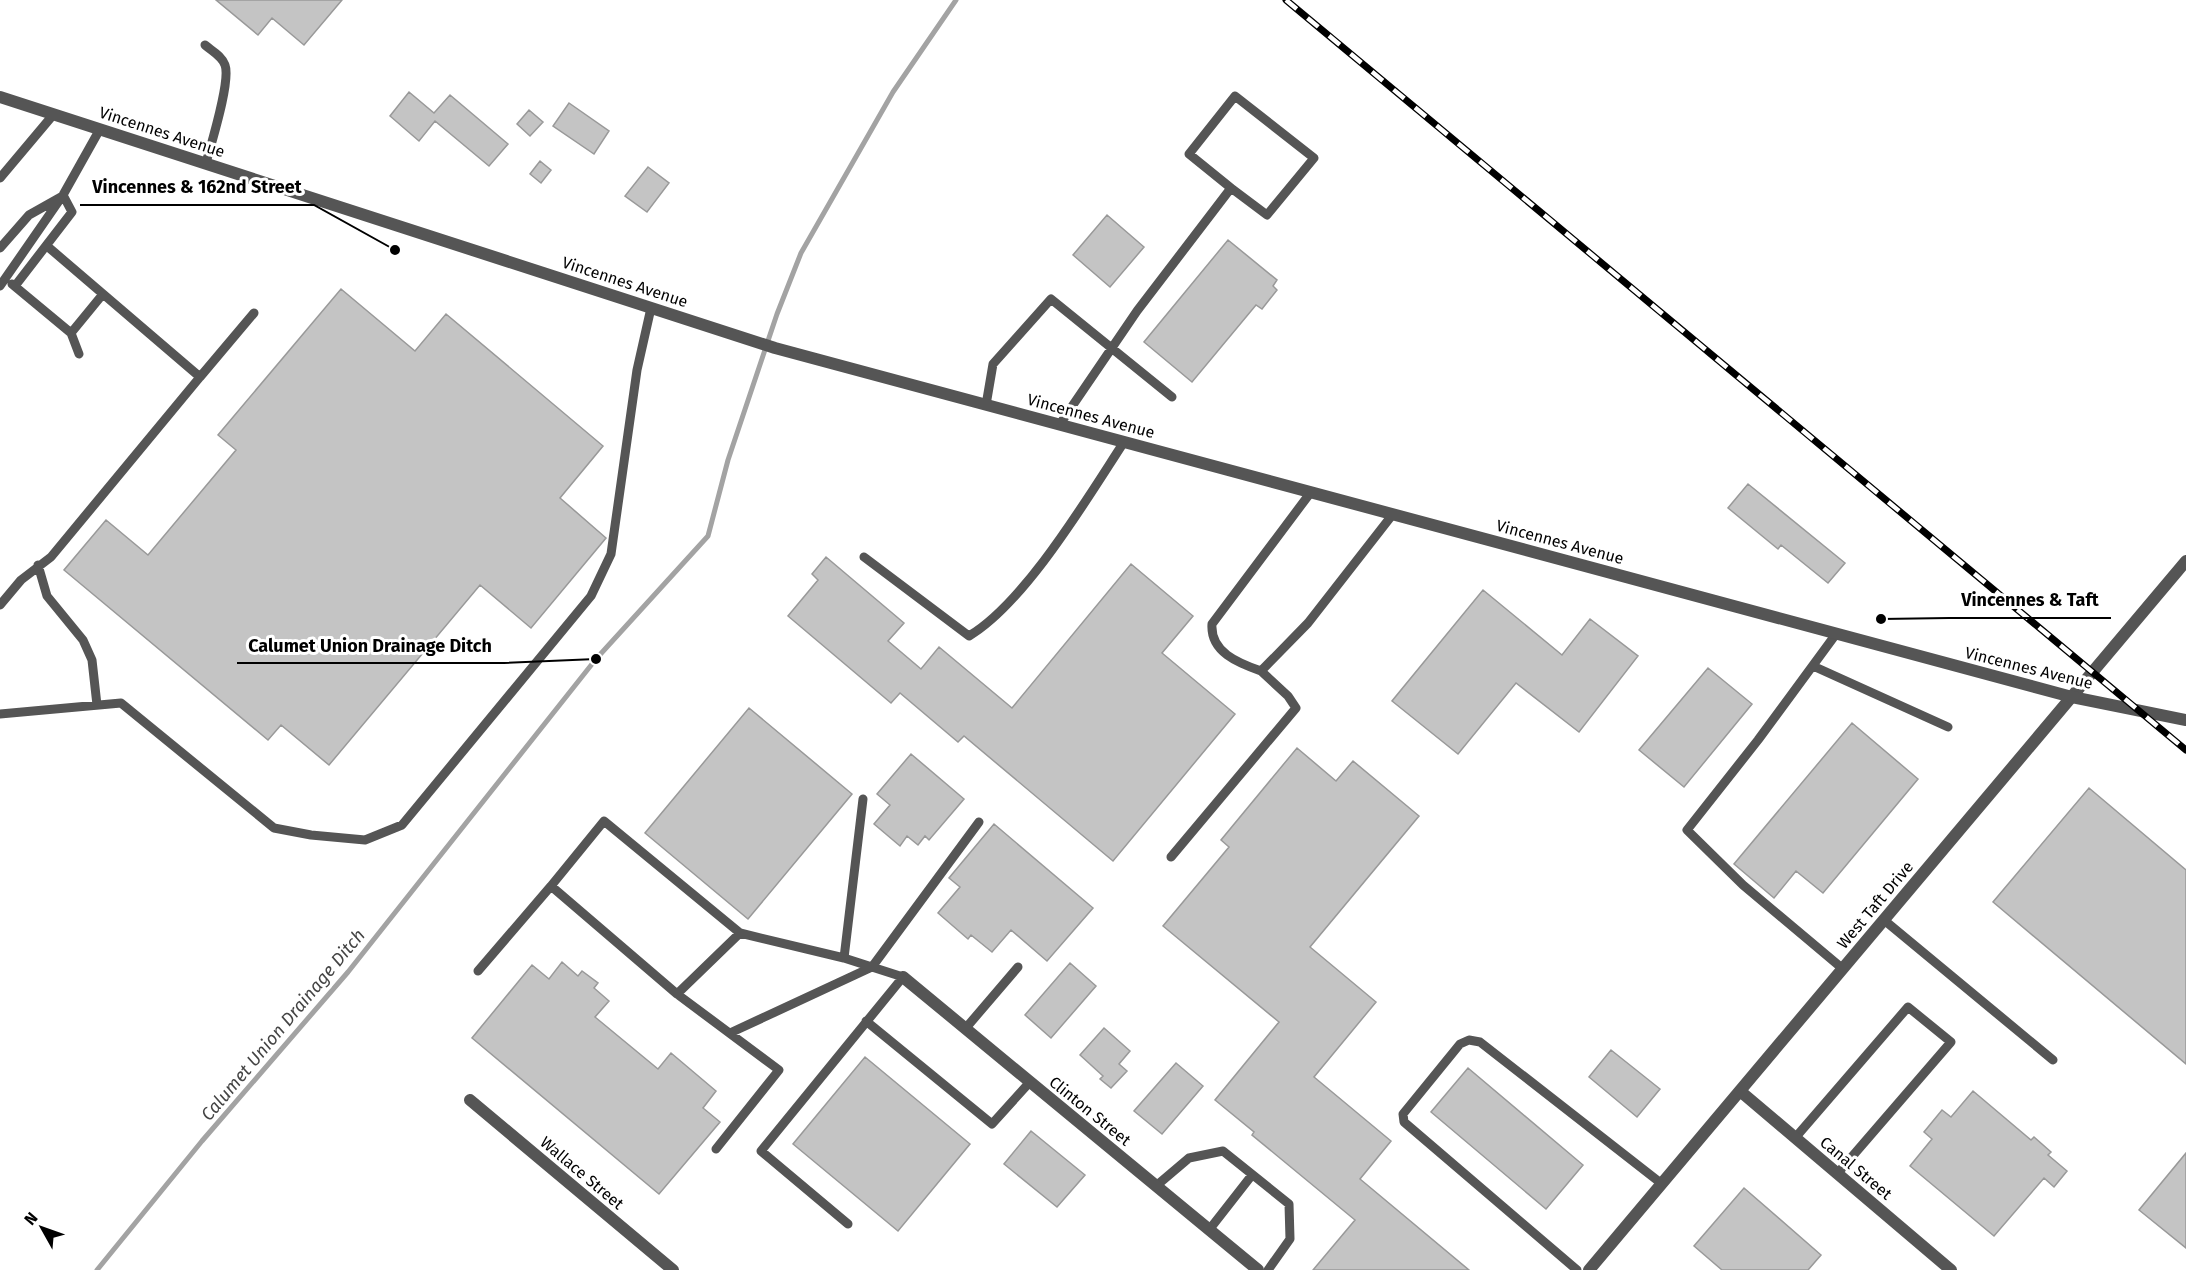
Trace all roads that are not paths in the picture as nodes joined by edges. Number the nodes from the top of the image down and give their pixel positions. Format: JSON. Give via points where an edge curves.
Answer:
{"nodes":[{"id":1,"x":205,"y":45,"type":"dead end"},
{"id":2,"x":0,"y":97,"type":"edge"},
{"id":3,"x":53,"y":115,"type":"junction"},
{"id":4,"x":100,"y":129,"type":"junction"},
{"id":5,"x":206,"y":163,"type":"junction"},
{"id":6,"x":0,"y":178,"type":"edge"},
{"id":7,"x":1231,"y":188,"type":"junction"},
{"id":8,"x":63,"y":195,"type":"junction"},
{"id":9,"x":47,"y":246,"type":"junction"},
{"id":10,"x":0,"y":248,"type":"edge"},
{"id":11,"x":3,"y":282,"type":"edge"},
{"id":12,"x":15,"y":286,"type":"junction"},
{"id":13,"x":103,"y":294,"type":"junction"},
{"id":14,"x":651,"y":308,"type":"junction"},
{"id":15,"x":254,"y":313,"type":"dead end"},
{"id":16,"x":71,"y":333,"type":"junction"},
{"id":17,"x":1110,"y":348,"type":"junction"},
{"id":18,"x":79,"y":354,"type":"dead end"},
{"id":19,"x":200,"y":377,"type":"junction"},
{"id":20,"x":1172,"y":398,"type":"dead end"},
{"id":21,"x":986,"y":405,"type":"junction"},
{"id":22,"x":1060,"y":424,"type":"junction"},
{"id":23,"x":1124,"y":442,"type":"junction"},
{"id":24,"x":1311,"y":492,"type":"junction"},
{"id":25,"x":1393,"y":514,"type":"junction"},
{"id":26,"x":864,"y":557,"type":"dead end"},
{"id":27,"x":2186,"y":561,"type":"edge"},
{"id":28,"x":38,"y":565,"type":"junction"},
{"id":29,"x":0,"y":605,"type":"edge"},
{"id":30,"x":1836,"y":634,"type":"junction"},
{"id":31,"x":1813,"y":666,"type":"junction"},
{"id":32,"x":1261,"y":671,"type":"junction"},
{"id":33,"x":2072,"y":697,"type":"junction"},
{"id":34,"x":97,"y":705,"type":"junction"},
{"id":35,"x":0,"y":714,"type":"edge"},
{"id":36,"x":2186,"y":720,"type":"edge"},
{"id":37,"x":1948,"y":727,"type":"dead end"},
{"id":38,"x":863,"y":799,"type":"dead end"},
{"id":39,"x":979,"y":822,"type":"dead end"},
{"id":40,"x":1171,"y":857,"type":"dead end"},
{"id":41,"x":551,"y":886,"type":"junction"},
{"id":42,"x":1884,"y":920,"type":"junction"},
{"id":43,"x":740,"y":933,"type":"junction"},
{"id":44,"x":844,"y":958,"type":"junction"},
{"id":45,"x":872,"y":967,"type":"junction"},
{"id":46,"x":1018,"y":967,"type":"dead end"},
{"id":47,"x":1843,"y":969,"type":"junction"},
{"id":48,"x":478,"y":971,"type":"dead end"},
{"id":49,"x":903,"y":977,"type":"junction"},
{"id":50,"x":677,"y":994,"type":"junction"},
{"id":51,"x":866,"y":1021,"type":"junction"},
{"id":52,"x":965,"y":1029,"type":"junction"},
{"id":53,"x":730,"y":1033,"type":"junction"},
{"id":54,"x":2053,"y":1060,"type":"dead end"},
{"id":55,"x":1029,"y":1083,"type":"junction"},
{"id":56,"x":1740,"y":1091,"type":"junction"},
{"id":57,"x":470,"y":1100,"type":"dead end"},
{"id":58,"x":1795,"y":1138,"type":"junction"},
{"id":59,"x":716,"y":1149,"type":"dead end"},
{"id":60,"x":1252,"y":1174,"type":"junction"},
{"id":61,"x":1837,"y":1174,"type":"junction"},
{"id":62,"x":1662,"y":1184,"type":"junction"},
{"id":63,"x":1156,"y":1186,"type":"junction"},
{"id":64,"x":848,"y":1224,"type":"dead end"},
{"id":65,"x":1209,"y":1230,"type":"junction"},
{"id":66,"x":673,"y":1270,"type":"edge"},
{"id":67,"x":1257,"y":1270,"type":"edge"},
{"id":68,"x":1268,"y":1270,"type":"edge"},
{"id":69,"x":1577,"y":1270,"type":"edge"},
{"id":70,"x":1589,"y":1270,"type":"edge"},
{"id":71,"x":1951,"y":1270,"type":"edge"}],
"edges":[{"from":1,"to":5,"type":"lane","via":[[226,66]]},
{"from":2,"to":3,"type":"street","name":"Vincennes Avenue"},
{"from":3,"to":4,"type":"street","name":"Vincennes Avenue"},
{"from":3,"to":6,"type":"lane"},
{"from":4,"to":5,"type":"street","name":"Vincennes Avenue"},
{"from":4,"to":8,"type":"lane"},
{"from":5,"to":14,"type":"street","name":"Vincennes Avenue"},
{"from":7,"to":7,"type":"lane","via":[[1189,154],[1235,96],[1314,158],[1267,215]]},
{"from":7,"to":17,"type":"lane"},
{"from":8,"to":9,"type":"lane","via":[[72,212]]},
{"from":8,"to":10,"type":"lane","via":[[29,215]]},
{"from":8,"to":11,"type":"lane"},
{"from":9,"to":12,"type":"lane"},
{"from":9,"to":13,"type":"lane"},
{"from":11,"to":12,"type":"lane"},
{"from":12,"to":16,"type":"lane"},
{"from":13,"to":16,"type":"lane"},
{"from":13,"to":19,"type":"lane"},
{"from":14,"to":21,"type":"street","name":"Vincennes Avenue","via":[[775,348]]},
{"from":14,"to":34,"type":"lane","via":[[637,370],[611,554],[591,597],[402,825],[365,840],[273,828],[121,703]]},
{"from":15,"to":19,"type":"lane"},
{"from":16,"to":18,"type":"lane"},
{"from":17,"to":20,"type":"lane"},
{"from":17,"to":21,"type":"lane","via":[[1051,299],[993,364]]},
{"from":17,"to":22,"type":"lane"},
{"from":19,"to":28,"type":"lane","via":[[51,557]]},
{"from":21,"to":22,"type":"street","name":"Vincennes Avenue"},
{"from":22,"to":23,"type":"street","name":"Vincennes Avenue"},
{"from":23,"to":24,"type":"street","name":"Vincennes Avenue"},
{"from":23,"to":26,"type":"lane","via":[[1032,573],[981,629],[969,636]]},
{"from":24,"to":25,"type":"street","name":"Vincennes Avenue"},
{"from":24,"to":32,"type":"lane","via":[[1212,624],[1211,636],[1219,648],[1231,658]]},
{"from":25,"to":30,"type":"street","name":"Vincennes Avenue"},
{"from":25,"to":32,"type":"lane","via":[[1308,623]]},
{"from":27,"to":33,"type":"street","name":"West Taft Drive"},
{"from":28,"to":29,"type":"lane"},
{"from":28,"to":34,"type":"lane","via":[[47,596],[83,640],[92,660]]},
{"from":30,"to":31,"type":"lane"},
{"from":30,"to":33,"type":"street","name":"Vincennes Avenue"},
{"from":31,"to":37,"type":"lane"},
{"from":31,"to":47,"type":"lane","via":[[1687,830],[1743,885]]},
{"from":32,"to":40,"type":"lane","via":[[1296,708]]},
{"from":33,"to":36,"type":"street","name":"Vincennes Avenue"},
{"from":33,"to":42,"type":"street","name":"West Taft Drive"},
{"from":34,"to":35,"type":"lane"},
{"from":38,"to":44,"type":"lane"},
{"from":39,"to":45,"type":"lane"},
{"from":41,"to":43,"type":"lane","via":[[604,821]]},
{"from":41,"to":48,"type":"lane"},
{"from":41,"to":50,"type":"lane"},
{"from":42,"to":47,"type":"street","name":"West Taft Drive"},
{"from":42,"to":54,"type":"lane"},
{"from":43,"to":44,"type":"lane"},
{"from":43,"to":50,"type":"lane"},
{"from":44,"to":45,"type":"lane"},
{"from":45,"to":49,"type":"lane"},
{"from":45,"to":53,"type":"lane"},
{"from":46,"to":52,"type":"lane"},
{"from":47,"to":56,"type":"street","name":"West Taft Drive"},
{"from":49,"to":51,"type":"lane"},
{"from":49,"to":52,"type":"street","name":"Clinton Street"},
{"from":50,"to":53,"type":"lane"},
{"from":51,"to":55,"type":"lane","via":[[992,1124]]},
{"from":51,"to":64,"type":"lane","via":[[761,1151]]},
{"from":52,"to":55,"type":"street","name":"Clinton Street"},
{"from":53,"to":59,"type":"lane","via":[[779,1070]]},
{"from":55,"to":63,"type":"street","name":"Clinton Street"},
{"from":56,"to":58,"type":"street","name":"Canal Street"},
{"from":56,"to":62,"type":"street","name":"West Taft Drive"},
{"from":57,"to":66,"type":"street","name":"Wallace Street"},
{"from":58,"to":61,"type":"street","name":"Canal Street"},
{"from":58,"to":61,"type":"lane","via":[[1908,1007],[1951,1042]]},
{"from":60,"to":63,"type":"lane","via":[[1223,1151],[1189,1158]]},
{"from":60,"to":65,"type":"lane"},
{"from":60,"to":68,"type":"lane","via":[[1288,1204],[1290,1239]]},
{"from":61,"to":71,"type":"street","name":"Canal Street"},
{"from":62,"to":69,"type":"lane","via":[[1480,1042],[1469,1040],[1460,1044],[1403,1114],[1404,1122]]},
{"from":62,"to":70,"type":"street","name":"West Taft Drive"},
{"from":63,"to":65,"type":"street","name":"Clinton Street"},
{"from":65,"to":67,"type":"street","name":"Clinton Street"}]}
